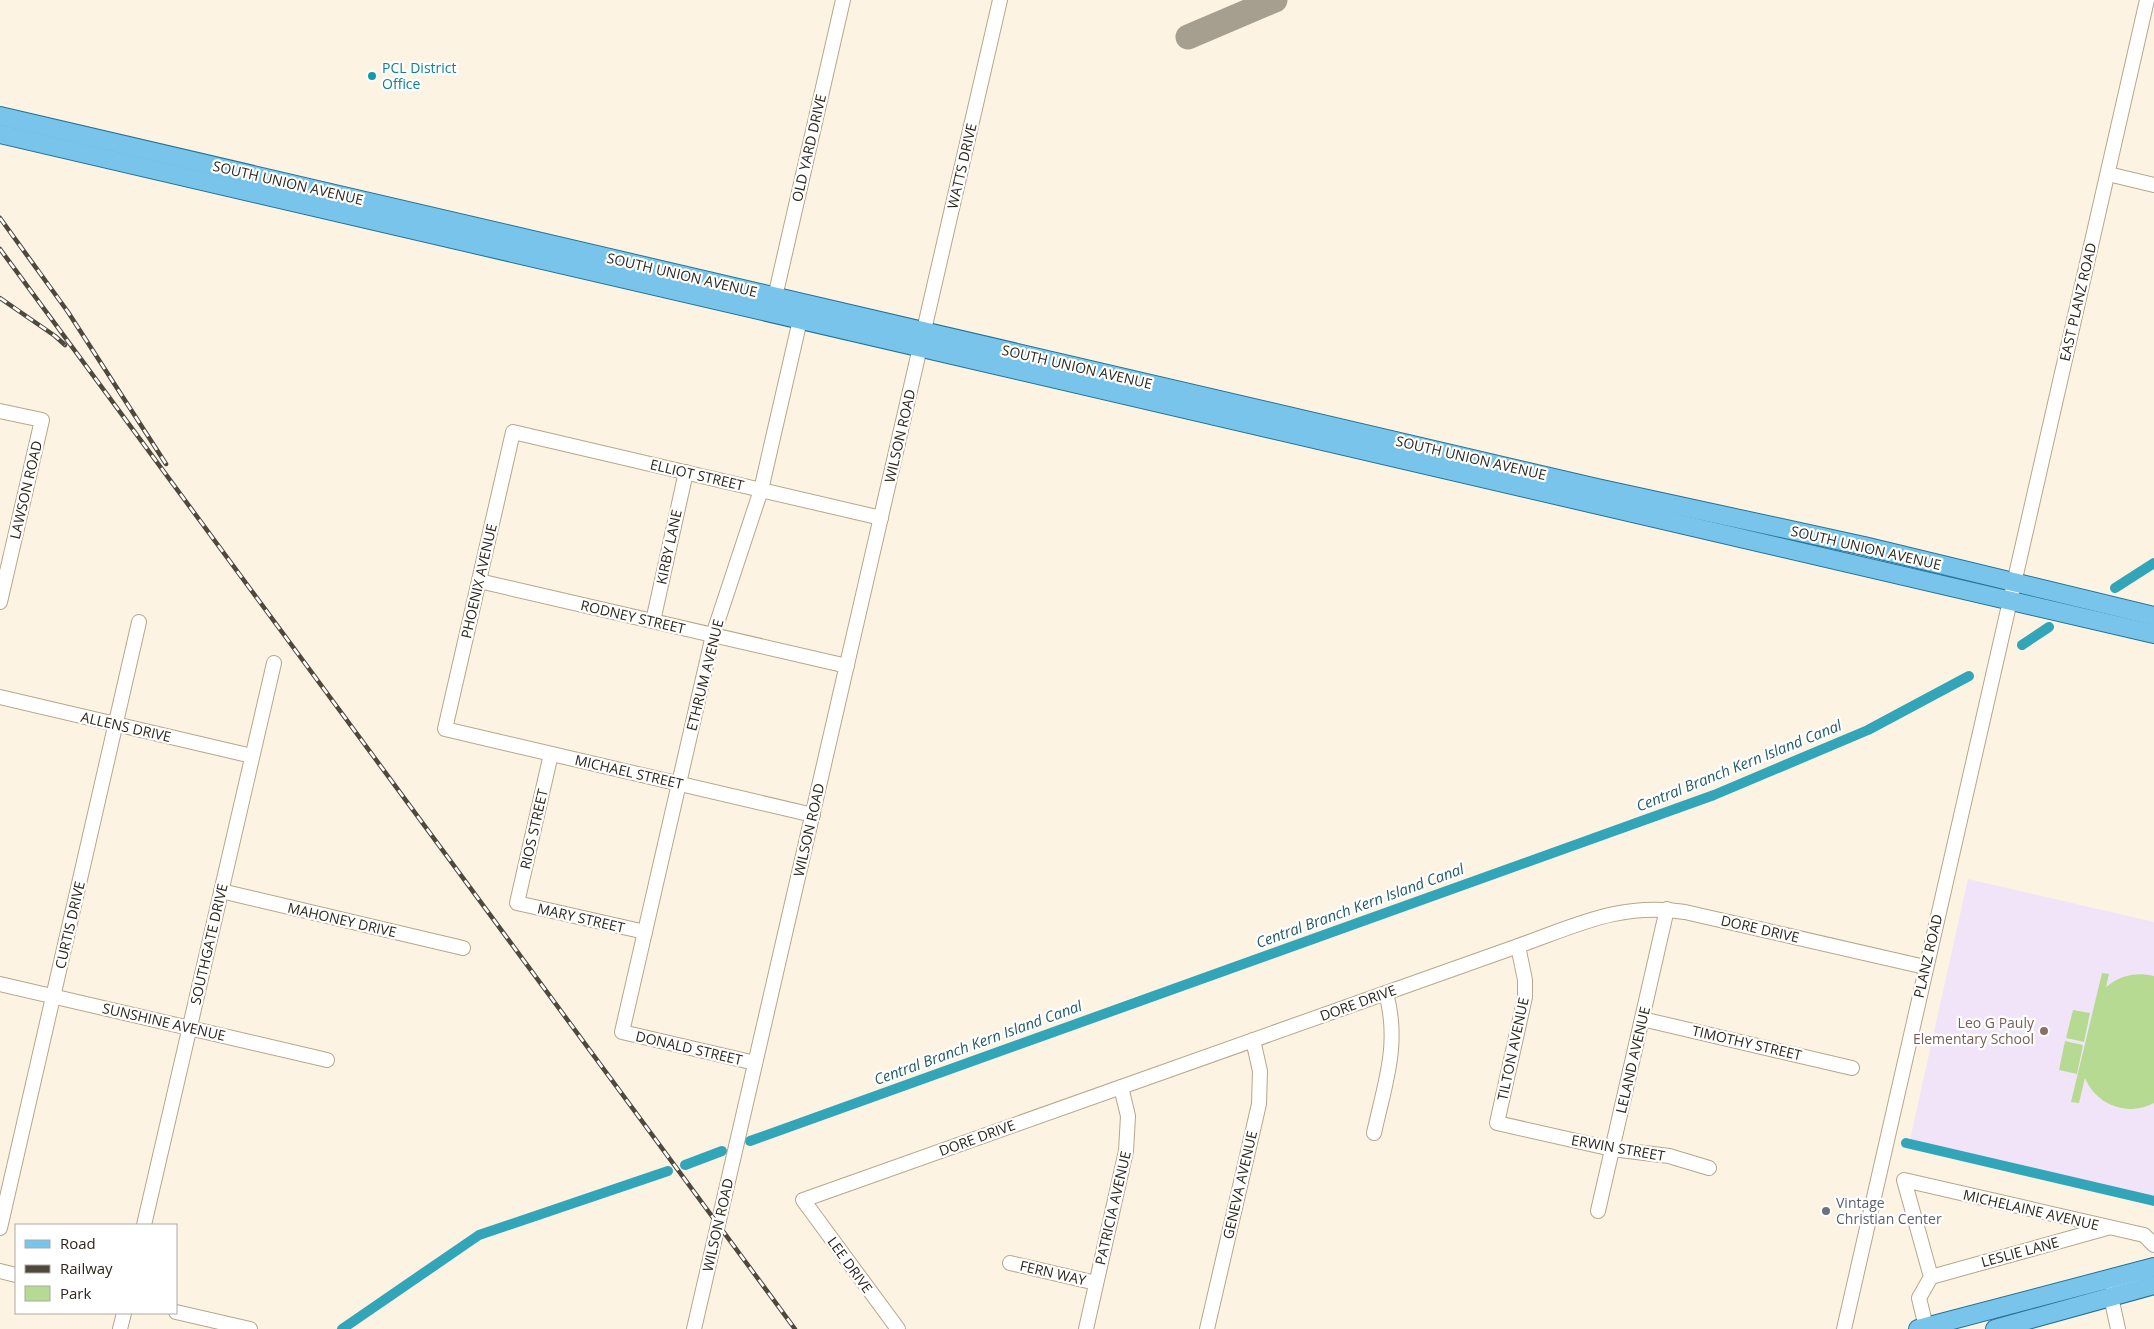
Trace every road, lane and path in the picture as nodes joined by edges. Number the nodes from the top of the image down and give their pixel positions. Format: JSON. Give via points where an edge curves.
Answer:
{"nodes":[{"id":1,"x":843,"y":0,"type":"edge"},
{"id":2,"x":1000,"y":0,"type":"edge"},
{"id":3,"x":2146,"y":0,"type":"edge"},
{"id":4,"x":2154,"y":6,"type":"edge"},
{"id":5,"x":2142,"y":21,"type":"junction"},
{"id":6,"x":0,"y":116,"type":"edge"},
{"id":7,"x":0,"y":133,"type":"edge"},
{"id":8,"x":93,"y":138,"type":"junction"},
{"id":9,"x":107,"y":159,"type":"junction"},
{"id":10,"x":204,"y":164,"type":"junction"},
{"id":11,"x":2108,"y":174,"type":"junction"},
{"id":12,"x":218,"y":185,"type":"junction"},
{"id":13,"x":2154,"y":185,"type":"edge"},
{"id":14,"x":307,"y":188,"type":"junction"},
{"id":15,"x":395,"y":208,"type":"junction"},
{"id":16,"x":327,"y":210,"type":"junction"},
{"id":17,"x":490,"y":239,"type":"junction"},
{"id":18,"x":775,"y":297,"type":"junction"},
{"id":19,"x":800,"y":320,"type":"junction"},
{"id":20,"x":922,"y":339,"type":"junction"},
{"id":21,"x":1200,"y":404,"type":"junction"},
{"id":22,"x":0,"y":410,"type":"edge"},
{"id":23,"x":513,"y":432,"type":"joint"},
{"id":24,"x":1382,"y":455,"type":"junction"},
{"id":25,"x":1468,"y":458,"type":"junction"},
{"id":26,"x":686,"y":472,"type":"junction"},
{"id":27,"x":1499,"y":482,"type":"junction"},
{"id":28,"x":1597,"y":488,"type":"junction"},
{"id":29,"x":761,"y":490,"type":"junction"},
{"id":30,"x":881,"y":518,"type":"junction"},
{"id":31,"x":1734,"y":518,"type":"junction"},
{"id":32,"x":1730,"y":536,"type":"junction"},
{"id":33,"x":479,"y":581,"type":"junction"},
{"id":34,"x":2014,"y":583,"type":"junction"},
{"id":35,"x":2010,"y":601,"type":"junction"},
{"id":36,"x":0,"y":602,"type":"edge"},
{"id":37,"x":2154,"y":616,"type":"edge"},
{"id":38,"x":653,"y":621,"type":"junction"},
{"id":39,"x":139,"y":622,"type":"dead end"},
{"id":40,"x":2154,"y":634,"type":"edge"},
{"id":41,"x":713,"y":635,"type":"junction"},
{"id":42,"x":274,"y":663,"type":"dead end"},
{"id":43,"x":846,"y":666,"type":"junction"},
{"id":44,"x":0,"y":698,"type":"edge"},
{"id":45,"x":116,"y":724,"type":"junction"},
{"id":46,"x":445,"y":730,"type":"joint"},
{"id":47,"x":551,"y":754,"type":"junction"},
{"id":48,"x":252,"y":756,"type":"junction"},
{"id":49,"x":679,"y":784,"type":"junction"},
{"id":50,"x":812,"y":815,"type":"junction"},
{"id":51,"x":221,"y":892,"type":"junction"},
{"id":52,"x":517,"y":903,"type":"joint"},
{"id":53,"x":1667,"y":909,"type":"junction"},
{"id":54,"x":645,"y":932,"type":"junction"},
{"id":55,"x":1518,"y":946,"type":"junction"},
{"id":56,"x":463,"y":948,"type":"dead end"},
{"id":57,"x":1925,"y":968,"type":"junction"},
{"id":58,"x":0,"y":984,"type":"edge"},
{"id":59,"x":1386,"y":993,"type":"junction"},
{"id":60,"x":53,"y":996,"type":"junction"},
{"id":61,"x":1642,"y":1019,"type":"junction"},
{"id":62,"x":190,"y":1028,"type":"junction"},
{"id":63,"x":622,"y":1032,"type":"joint"},
{"id":64,"x":1253,"y":1040,"type":"junction"},
{"id":65,"x":327,"y":1060,"type":"dead end"},
{"id":66,"x":755,"y":1063,"type":"junction"},
{"id":67,"x":1852,"y":1068,"type":"dead end"},
{"id":68,"x":1121,"y":1087,"type":"junction"},
{"id":69,"x":1497,"y":1123,"type":"joint"},
{"id":70,"x":1374,"y":1133,"type":"dead end"},
{"id":71,"x":1612,"y":1149,"type":"junction"},
{"id":72,"x":1709,"y":1168,"type":"dead end"},
{"id":73,"x":803,"y":1200,"type":"joint"},
{"id":74,"x":1598,"y":1211,"type":"dead end"},
{"id":75,"x":144,"y":1224,"type":"edge"},
{"id":76,"x":0,"y":1228,"type":"edge"},
{"id":77,"x":2110,"y":1228,"type":"junction"},
{"id":78,"x":2154,"y":1246,"type":"edge"},
{"id":79,"x":1010,"y":1263,"type":"dead end"},
{"id":80,"x":2154,"y":1267,"type":"edge"},
{"id":81,"x":0,"y":1271,"type":"edge"},
{"id":82,"x":15,"y":1275,"type":"edge"},
{"id":83,"x":2154,"y":1275,"type":"edge"},
{"id":84,"x":1931,"y":1277,"type":"junction"},
{"id":85,"x":1096,"y":1283,"type":"junction"},
{"id":86,"x":2154,"y":1285,"type":"edge"},
{"id":87,"x":2111,"y":1297,"type":"junction"},
{"id":88,"x":178,"y":1312,"type":"edge"},
{"id":89,"x":124,"y":1314,"type":"edge"},
{"id":90,"x":1922,"y":1328,"type":"edge"},
{"id":91,"x":120,"y":1329,"type":"edge"},
{"id":92,"x":250,"y":1329,"type":"edge"},
{"id":93,"x":694,"y":1329,"type":"edge"},
{"id":94,"x":898,"y":1329,"type":"edge"},
{"id":95,"x":1086,"y":1329,"type":"edge"},
{"id":96,"x":1208,"y":1329,"type":"edge"},
{"id":97,"x":1844,"y":1329,"type":"edge"},
{"id":98,"x":1995,"y":1329,"type":"edge"},
{"id":99,"x":2118,"y":1329,"type":"edge"}],
"edges":[{"from":1,"to":18,"type":"street","name":"OLD YARD DRIVE"},
{"from":2,"to":20,"type":"street","name":"WATTS DRIVE"},
{"from":3,"to":5,"type":"street","name":"EAST PLANZ ROAD"},
{"from":4,"to":5,"type":"street","name":"EAST PLANZ ROAD"},
{"from":5,"to":11,"type":"street","name":"EAST PLANZ ROAD"},
{"from":6,"to":8,"type":"main road","name":"SOUTH UNION AVENUE"},
{"from":7,"to":8,"type":"main road","via":[[8,128],[87,145]]},
{"from":7,"to":9,"type":"main road","name":"SOUTH UNION AVENUE"},
{"from":8,"to":10,"type":"main road","name":"SOUTH UNION AVENUE"},
{"from":9,"to":10,"type":"main road","via":[[130,155],[182,166]]},
{"from":9,"to":12,"type":"main road","name":"SOUTH UNION AVENUE"},
{"from":10,"to":14,"type":"main road","name":"SOUTH UNION AVENUE"},
{"from":11,"to":13,"type":"street"},
{"from":11,"to":34,"type":"street","name":"EAST PLANZ ROAD"},
{"from":12,"to":14,"type":"main road","via":[[220,180],[226,179],[286,193]]},
{"from":12,"to":16,"type":"main road","name":"SOUTH UNION AVENUE"},
{"from":14,"to":15,"type":"main road","name":"SOUTH UNION AVENUE"},
{"from":15,"to":16,"type":"main road","via":[[365,210],[338,205]]},
{"from":15,"to":17,"type":"main road","name":"SOUTH UNION AVENUE"},
{"from":16,"to":17,"type":"main road","name":"SOUTH UNION AVENUE","via":[[410,228]]},
{"from":17,"to":18,"type":"main road","name":"SOUTH UNION AVENUE","via":[[571,258],[579,258],[586,253]]},
{"from":17,"to":19,"type":"main road","name":"SOUTH UNION AVENUE"},
{"from":18,"to":20,"type":"main road","name":"SOUTH UNION AVENUE"},
{"from":19,"to":20,"type":"main road","name":"SOUTH UNION AVENUE"},
{"from":19,"to":29,"type":"street","name":"ETHRUM AVENUE"},
{"from":20,"to":21,"type":"main road","name":"SOUTH UNION AVENUE"},
{"from":20,"to":30,"type":"street","name":"WILSON ROAD"},
{"from":21,"to":24,"type":"main road","name":"SOUTH UNION AVENUE"},
{"from":21,"to":25,"type":"main road","name":"SOUTH UNION AVENUE"},
{"from":22,"to":36,"type":"street","name":"LAWSON ROAD","via":[[42,420]]},
{"from":23,"to":26,"type":"street","name":"ELLIOT STREET"},
{"from":23,"to":33,"type":"street","name":"PHOENIX AVENUE"},
{"from":24,"to":25,"type":"main road","via":[[1392,448],[1457,464]]},
{"from":24,"to":27,"type":"main road","name":"SOUTH UNION AVENUE"},
{"from":25,"to":28,"type":"main road","name":"SOUTH UNION AVENUE"},
{"from":26,"to":29,"type":"street","name":"ELLIOT STREET"},
{"from":26,"to":38,"type":"street","name":"KIRBY LANE"},
{"from":27,"to":28,"type":"main road","via":[[1523,479],[1581,491]]},
{"from":27,"to":32,"type":"main road","name":"SOUTH UNION AVENUE"},
{"from":28,"to":31,"type":"main road","name":"SOUTH UNION AVENUE"},
{"from":29,"to":30,"type":"street","name":"ELLIOT STREET"},
{"from":29,"to":41,"type":"street","name":"ETHRUM AVENUE"},
{"from":30,"to":43,"type":"street","name":"WILSON ROAD"},
{"from":31,"to":32,"type":"main road"},
{"from":31,"to":34,"type":"main road","name":"SOUTH UNION AVENUE"},
{"from":32,"to":35,"type":"main road","name":"SOUTH UNION AVENUE"},
{"from":33,"to":38,"type":"street","name":"RODNEY STREET"},
{"from":33,"to":46,"type":"street","name":"PHOENIX AVENUE"},
{"from":34,"to":35,"type":"street","name":"PLANZ ROAD"},
{"from":34,"to":37,"type":"main road","name":"SOUTH UNION AVENUE"},
{"from":35,"to":40,"type":"main road","name":"SOUTH UNION AVENUE"},
{"from":35,"to":57,"type":"street","name":"PLANZ ROAD"},
{"from":38,"to":41,"type":"street","name":"RODNEY STREET"},
{"from":39,"to":45,"type":"street","name":"CURTIS DRIVE"},
{"from":41,"to":43,"type":"street","name":"RODNEY STREET"},
{"from":41,"to":49,"type":"street","name":"ETHRUM AVENUE"},
{"from":42,"to":48,"type":"street","name":"SOUTHGATE DRIVE"},
{"from":43,"to":50,"type":"street","name":"WILSON ROAD"},
{"from":44,"to":45,"type":"street","name":"ALLENS DRIVE"},
{"from":45,"to":48,"type":"street","name":"ALLENS DRIVE"},
{"from":45,"to":60,"type":"street","name":"CURTIS DRIVE"},
{"from":46,"to":47,"type":"street","name":"MICHAEL STREET"},
{"from":47,"to":49,"type":"street","name":"MICHAEL STREET"},
{"from":47,"to":52,"type":"street","name":"RIOS STREET"},
{"from":48,"to":51,"type":"street","name":"SOUTHGATE DRIVE"},
{"from":49,"to":50,"type":"street","name":"MICHAEL STREET"},
{"from":49,"to":54,"type":"street","name":"ETHRUM AVENUE"},
{"from":50,"to":66,"type":"street","name":"WILSON ROAD"},
{"from":51,"to":56,"type":"street","name":"MAHONEY DRIVE"},
{"from":51,"to":62,"type":"street","name":"SOUTHGATE DRIVE"},
{"from":52,"to":54,"type":"street","name":"MARY STREET"},
{"from":53,"to":55,"type":"street","name":"DORE DRIVE","via":[[1645,908],[1608,914]]},
{"from":53,"to":57,"type":"street","name":"DORE DRIVE"},
{"from":53,"to":61,"type":"street","name":"LELAND AVENUE"},
{"from":54,"to":63,"type":"street","name":"ETHRUM AVENUE"},
{"from":55,"to":59,"type":"street","name":"DORE DRIVE"},
{"from":55,"to":69,"type":"street","name":"TILTON AVENUE","via":[[1525,997]]},
{"from":57,"to":97,"type":"street","name":"PLANZ ROAD"},
{"from":58,"to":60,"type":"street","name":"SUNSHINE AVENUE"},
{"from":59,"to":64,"type":"street","name":"DORE DRIVE"},
{"from":59,"to":70,"type":"street","via":[[1391,1011],[1393,1046]]},
{"from":60,"to":62,"type":"street","name":"SUNSHINE AVENUE"},
{"from":60,"to":76,"type":"street","name":"CURTIS DRIVE"},
{"from":61,"to":67,"type":"street","name":"TIMOTHY STREET"},
{"from":61,"to":71,"type":"street","name":"LELAND AVENUE"},
{"from":62,"to":65,"type":"street","name":"SUNSHINE AVENUE"},
{"from":62,"to":75,"type":"street","name":"SOUTHGATE DRIVE"},
{"from":63,"to":66,"type":"street","name":"DONALD STREET"},
{"from":64,"to":68,"type":"street","name":"DORE DRIVE"},
{"from":64,"to":96,"type":"street","name":"GENEVA AVENUE","via":[[1260,1071],[1259,1104]]},
{"from":66,"to":93,"type":"street","name":"WILSON ROAD"},
{"from":68,"to":73,"type":"street","name":"DORE DRIVE"},
{"from":68,"to":85,"type":"street","name":"PATRICIA AVENUE","via":[[1128,1116],[1126,1151]]},
{"from":69,"to":71,"type":"street","name":"ERWIN STREET"},
{"from":71,"to":72,"type":"street","name":"ERWIN STREET","via":[[1668,1156]]},
{"from":71,"to":74,"type":"street","name":"LELAND AVENUE"},
{"from":73,"to":94,"type":"street","name":"LEE DRIVE"},
{"from":77,"to":78,"type":"street","name":"MICHELAINE AVENUE","via":[[2144,1235]]},
{"from":77,"to":84,"type":"street","name":"LESLIE LANE"},
{"from":77,"to":84,"type":"street","name":"MICHELAINE AVENUE","via":[[1904,1180]]},
{"from":79,"to":85,"type":"street","name":"FERN WAY"},
{"from":80,"to":90,"type":"main road"},
{"from":81,"to":82,"type":"street"},
{"from":83,"to":87,"type":"street","via":[[2122,1285],[2113,1291]]},
{"from":84,"to":90,"type":"street","via":[[1919,1298]]},
{"from":85,"to":95,"type":"street","name":"PATRICIA AVENUE"},
{"from":86,"to":87,"type":"main road"},
{"from":87,"to":98,"type":"main road"},
{"from":87,"to":99,"type":"street"},
{"from":88,"to":92,"type":"street"},
{"from":89,"to":91,"type":"street"}]}
